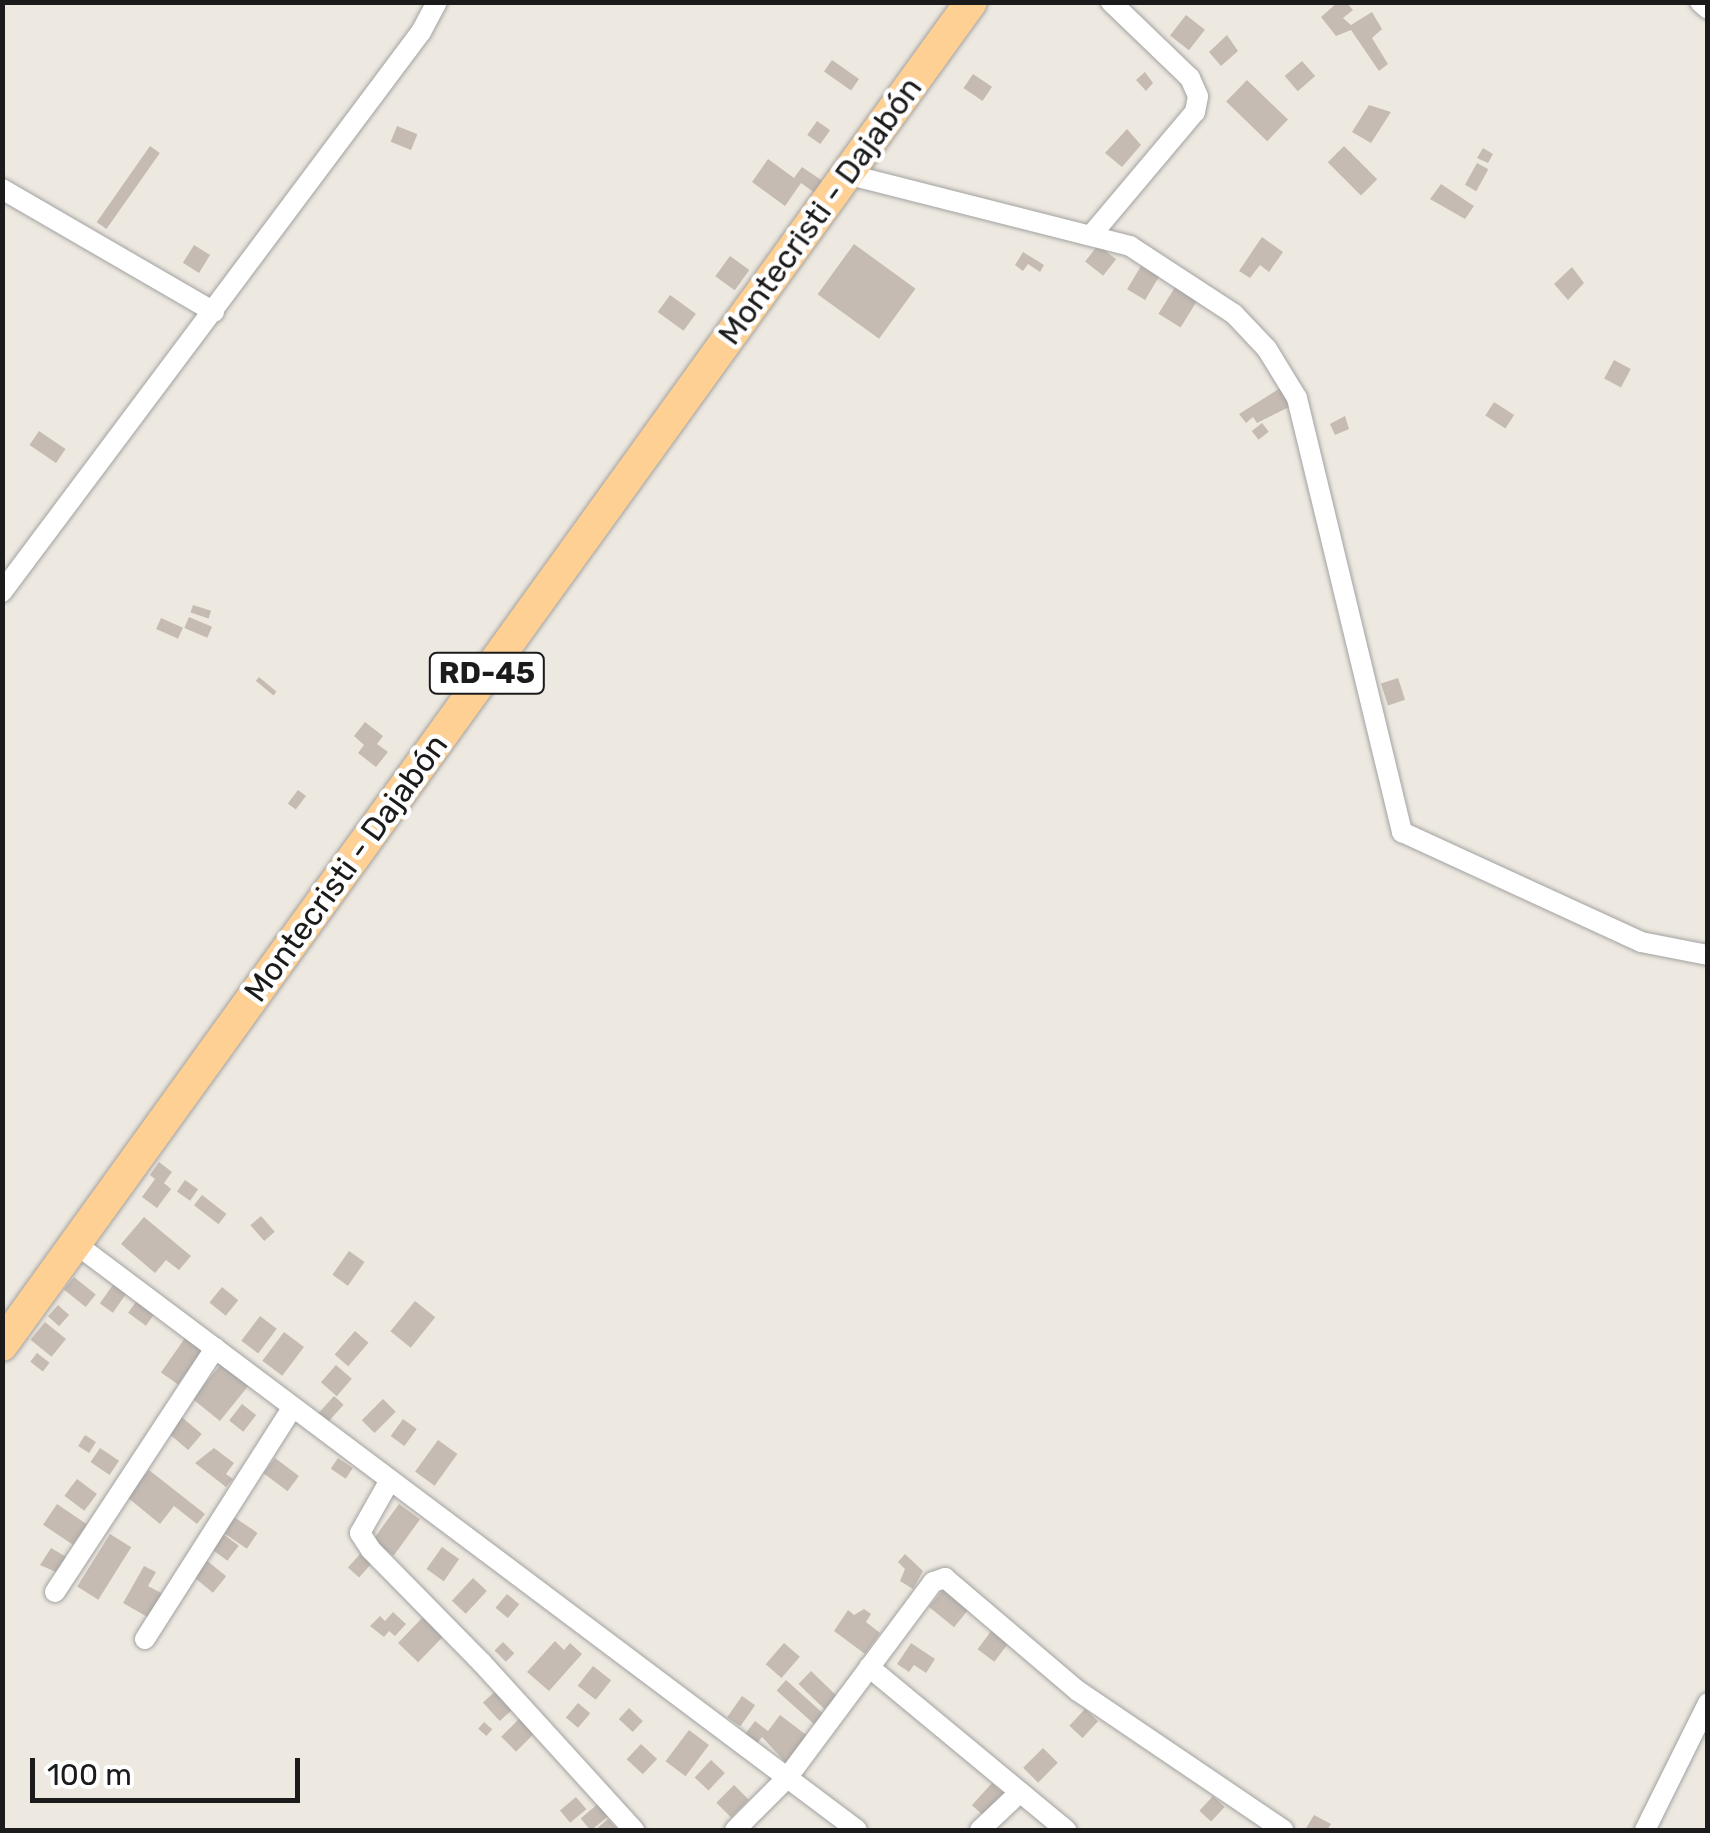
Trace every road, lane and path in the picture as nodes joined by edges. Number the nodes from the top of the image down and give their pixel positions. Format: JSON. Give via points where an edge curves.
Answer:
{"nodes":[{"id":1,"x":436,"y":2,"type":"edge"},
{"id":2,"x":971,"y":2,"type":"edge"},
{"id":3,"x":1111,"y":2,"type":"edge"},
{"id":4,"x":1700,"y":2,"type":"edge"},
{"id":5,"x":1708,"y":9,"type":"edge"},
{"id":6,"x":846,"y":174,"type":"junction"},
{"id":7,"x":2,"y":189,"type":"edge"},
{"id":8,"x":1093,"y":233,"type":"junction"},
{"id":9,"x":214,"y":312,"type":"junction"},
{"id":10,"x":2,"y":592,"type":"edge"},
{"id":11,"x":1708,"y":955,"type":"edge"},
{"id":12,"x":76,"y":1244,"type":"junction"},
{"id":13,"x":2,"y":1345,"type":"edge"},
{"id":14,"x":214,"y":1348,"type":"junction"},
{"id":15,"x":293,"y":1408,"type":"junction"},
{"id":16,"x":390,"y":1480,"type":"junction"},
{"id":17,"x":56,"y":1592,"type":"dead end"},
{"id":18,"x":145,"y":1639,"type":"dead end"},
{"id":19,"x":869,"y":1667,"type":"junction"},
{"id":20,"x":1708,"y":1703,"type":"edge"},
{"id":21,"x":787,"y":1778,"type":"junction"},
{"id":22,"x":1020,"y":1792,"type":"junction"},
{"id":23,"x":634,"y":1830,"type":"edge"},
{"id":24,"x":735,"y":1830,"type":"edge"},
{"id":25,"x":856,"y":1830,"type":"edge"},
{"id":26,"x":980,"y":1830,"type":"edge"},
{"id":27,"x":1066,"y":1830,"type":"edge"},
{"id":28,"x":1283,"y":1830,"type":"edge"},
{"id":29,"x":1644,"y":1830,"type":"edge"}],
"edges":[{"from":1,"to":9,"type":"street","via":[[421,32]]},
{"from":2,"to":6,"type":"main road","name":"Montecristi - Dajabón","number":"RD-45"},
{"from":3,"to":8,"type":"street","via":[[1190,78],[1198,96],[1196,112]]},
{"from":4,"to":5,"type":"street"},
{"from":6,"to":8,"type":"street"},
{"from":6,"to":12,"type":"main road","name":"Montecristi - Dajabón","number":"RD-45"},
{"from":7,"to":9,"type":"street"},
{"from":8,"to":11,"type":"street","via":[[1130,246],[1234,314],[1267,349],[1296,398],[1402,832],[1642,942]]},
{"from":9,"to":10,"type":"street"},
{"from":12,"to":13,"type":"main road","name":"Montecristi - Dajabón","number":"RD-45"},
{"from":12,"to":14,"type":"street"},
{"from":14,"to":15,"type":"street"},
{"from":14,"to":17,"type":"street"},
{"from":15,"to":16,"type":"street"},
{"from":15,"to":18,"type":"street"},
{"from":16,"to":21,"type":"street"},
{"from":16,"to":23,"type":"street","via":[[360,1532],[371,1550]]},
{"from":19,"to":21,"type":"street"},
{"from":19,"to":22,"type":"street"},
{"from":19,"to":28,"type":"street","via":[[932,1582],[945,1578],[1078,1691]]},
{"from":20,"to":29,"type":"street"},
{"from":21,"to":24,"type":"street"},
{"from":21,"to":25,"type":"street"},
{"from":22,"to":26,"type":"street"},
{"from":22,"to":27,"type":"street"}]}
